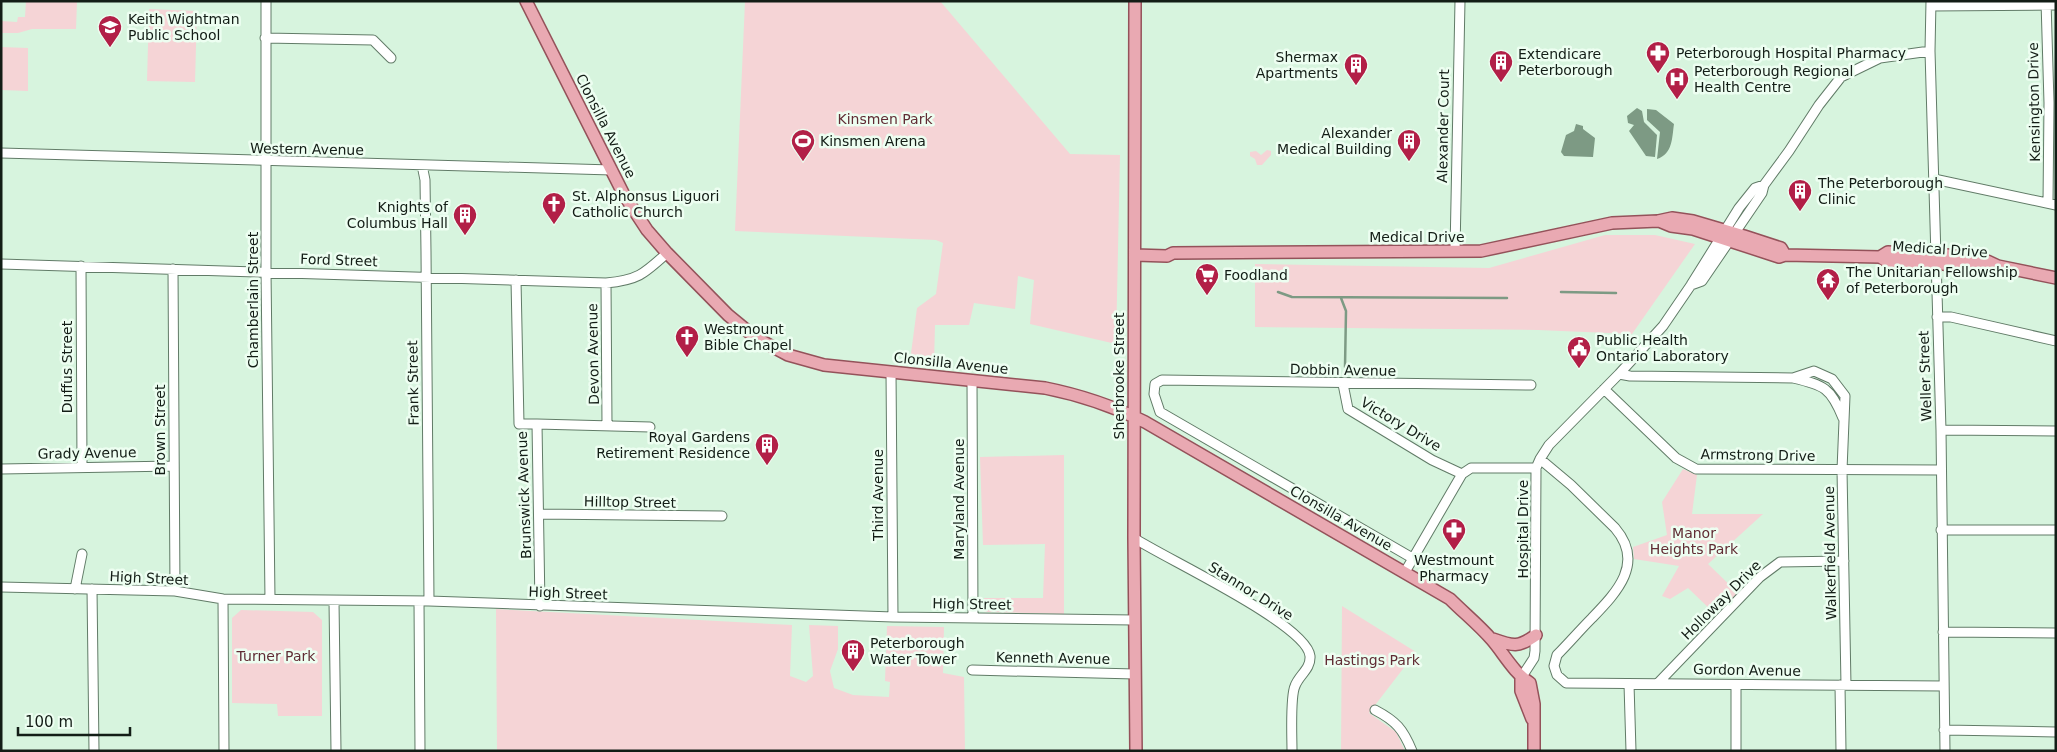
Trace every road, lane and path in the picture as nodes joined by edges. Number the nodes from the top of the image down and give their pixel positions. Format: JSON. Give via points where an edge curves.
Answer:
{"nodes":[{"id":1,"x":266,"y":1,"type":"edge"},
{"id":2,"x":526,"y":1,"type":"edge"},
{"id":3,"x":1135,"y":1,"type":"edge"},
{"id":4,"x":1460,"y":1,"type":"edge"},
{"id":5,"x":1931,"y":4,"type":"edge"},
{"id":6,"x":2049,"y":4,"type":"edge"},
{"id":7,"x":266,"y":38,"type":"junction"},
{"id":8,"x":1930,"y":51,"type":"junction"},
{"id":9,"x":391,"y":58,"type":"dead end"},
{"id":10,"x":2052,"y":104,"type":"edge"},
{"id":11,"x":1,"y":153,"type":"edge"},
{"id":12,"x":266,"y":162,"type":"junction"},
{"id":13,"x":422,"y":166,"type":"junction"},
{"id":14,"x":612,"y":170,"type":"junction"},
{"id":15,"x":1934,"y":179,"type":"junction"},
{"id":16,"x":2052,"y":204,"type":"edge"},
{"id":17,"x":1728,"y":235,"type":"junction"},
{"id":18,"x":1135,"y":251,"type":"junction"},
{"id":19,"x":1455,"y":252,"type":"junction"},
{"id":20,"x":667,"y":253,"type":"junction"},
{"id":21,"x":1935,"y":258,"type":"junction"},
{"id":22,"x":1,"y":264,"type":"edge"},
{"id":23,"x":81,"y":266,"type":"junction"},
{"id":24,"x":173,"y":269,"type":"junction"},
{"id":25,"x":266,"y":272,"type":"junction"},
{"id":26,"x":425,"y":277,"type":"junction"},
{"id":27,"x":2056,"y":278,"type":"edge"},
{"id":28,"x":516,"y":280,"type":"junction"},
{"id":29,"x":606,"y":283,"type":"junction"},
{"id":30,"x":1937,"y":317,"type":"junction"},
{"id":31,"x":2056,"y":341,"type":"edge"},
{"id":32,"x":891,"y":372,"type":"junction"},
{"id":33,"x":1619,"y":374,"type":"junction"},
{"id":34,"x":972,"y":380,"type":"junction"},
{"id":35,"x":1155,"y":384,"type":"joint"},
{"id":36,"x":1343,"y":384,"type":"junction"},
{"id":37,"x":1531,"y":385,"type":"dead end"},
{"id":38,"x":1604,"y":389,"type":"junction"},
{"id":39,"x":1135,"y":416,"type":"junction"},
{"id":40,"x":537,"y":424,"type":"junction"},
{"id":41,"x":607,"y":425,"type":"junction"},
{"id":42,"x":650,"y":427,"type":"dead end"},
{"id":43,"x":1940,"y":430,"type":"junction"},
{"id":44,"x":2056,"y":431,"type":"edge"},
{"id":45,"x":1538,"y":464,"type":"junction"},
{"id":46,"x":174,"y":466,"type":"junction"},
{"id":47,"x":82,"y":467,"type":"junction"},
{"id":48,"x":1,"y":469,"type":"edge"},
{"id":49,"x":1842,"y":470,"type":"junction"},
{"id":50,"x":1941,"y":470,"type":"junction"},
{"id":51,"x":1462,"y":474,"type":"junction"},
{"id":52,"x":539,"y":514,"type":"junction"},
{"id":53,"x":722,"y":516,"type":"dead end"},
{"id":54,"x":1941,"y":530,"type":"junction"},
{"id":55,"x":2056,"y":530,"type":"edge"},
{"id":56,"x":1134,"y":538,"type":"junction"},
{"id":57,"x":82,"y":554,"type":"dead end"},
{"id":58,"x":1414,"y":559,"type":"junction"},
{"id":59,"x":1844,"y":561,"type":"junction"},
{"id":60,"x":1405,"y":572,"type":"junction"},
{"id":61,"x":1,"y":587,"type":"edge"},
{"id":62,"x":75,"y":589,"type":"junction"},
{"id":63,"x":92,"y":589,"type":"junction"},
{"id":64,"x":175,"y":591,"type":"junction"},
{"id":65,"x":223,"y":599,"type":"junction"},
{"id":66,"x":270,"y":599,"type":"junction"},
{"id":67,"x":334,"y":601,"type":"junction"},
{"id":68,"x":418,"y":601,"type":"junction"},
{"id":69,"x":429,"y":601,"type":"junction"},
{"id":70,"x":540,"y":606,"type":"junction"},
{"id":71,"x":893,"y":617,"type":"junction"},
{"id":72,"x":973,"y":617,"type":"junction"},
{"id":73,"x":1134,"y":620,"type":"junction"},
{"id":74,"x":1943,"y":632,"type":"junction"},
{"id":75,"x":2056,"y":633,"type":"edge"},
{"id":76,"x":1536,"y":635,"type":"junction"},
{"id":77,"x":1491,"y":639,"type":"junction"},
{"id":78,"x":972,"y":670,"type":"dead end"},
{"id":79,"x":1134,"y":674,"type":"junction"},
{"id":80,"x":1522,"y":678,"type":"junction"},
{"id":81,"x":1658,"y":682,"type":"junction"},
{"id":82,"x":1629,"y":684,"type":"junction"},
{"id":83,"x":1736,"y":685,"type":"junction"},
{"id":84,"x":1843,"y":685,"type":"junction"},
{"id":85,"x":1944,"y":686,"type":"junction"},
{"id":86,"x":1375,"y":710,"type":"dead end"},
{"id":87,"x":1944,"y":730,"type":"junction"},
{"id":88,"x":2056,"y":732,"type":"edge"},
{"id":89,"x":94,"y":751,"type":"edge"},
{"id":90,"x":224,"y":751,"type":"edge"},
{"id":91,"x":336,"y":751,"type":"edge"},
{"id":92,"x":420,"y":751,"type":"edge"},
{"id":93,"x":1136,"y":751,"type":"edge"},
{"id":94,"x":1292,"y":751,"type":"edge"},
{"id":95,"x":1412,"y":751,"type":"edge"},
{"id":96,"x":1534,"y":751,"type":"edge"},
{"id":97,"x":1631,"y":751,"type":"edge"},
{"id":98,"x":1736,"y":751,"type":"edge"},
{"id":99,"x":1841,"y":751,"type":"edge"},
{"id":100,"x":1945,"y":751,"type":"edge"}],
"edges":[{"from":1,"to":7,"type":"street","name":"Chamberlain Street"},
{"from":2,"to":14,"type":"main road","name":"Clonsilla Avenue"},
{"from":3,"to":18,"type":"main road","name":"Sherbrooke Street"},
{"from":4,"to":19,"type":"street","name":"Alexander Court"},
{"from":5,"to":6,"type":"street"},
{"from":5,"to":8,"type":"street","name":"Weller Street"},
{"from":6,"to":10,"type":"street","name":"Kensington Drive"},
{"from":7,"to":9,"type":"street","via":[[373,40]]},
{"from":7,"to":12,"type":"street","name":"Chamberlain Street"},
{"from":8,"to":15,"type":"street","name":"Weller Street"},
{"from":8,"to":17,"type":"street","via":[[1880,58],[1842,77]]},
{"from":10,"to":16,"type":"street","name":"Kensington Drive"},
{"from":11,"to":12,"type":"street","name":"Western Avenue"},
{"from":12,"to":13,"type":"street","name":"Western Avenue"},
{"from":12,"to":25,"type":"street","name":"Chamberlain Street"},
{"from":13,"to":14,"type":"street","name":"Western Avenue"},
{"from":13,"to":26,"type":"street","name":"Frank Street","via":[[425,180]]},
{"from":14,"to":20,"type":"main road","name":"Clonsilla Avenue","via":[[628,201]]},
{"from":15,"to":16,"type":"street"},
{"from":15,"to":21,"type":"street","name":"Weller Street"},
{"from":17,"to":19,"type":"main road","name":"Medical Drive","via":[[1658,221],[1612,223],[1481,251]]},
{"from":17,"to":21,"type":"main road","name":"Medical Drive","via":[[1780,257],[1880,257],[1888,262]]},
{"from":17,"to":33,"type":"street","via":[[1664,326]]},
{"from":18,"to":19,"type":"main road","name":"Medical Drive"},
{"from":18,"to":39,"type":"main road","name":"Sherbrooke Street"},
{"from":20,"to":29,"type":"street","name":"Ford Street","via":[[643,274],[628,281]]},
{"from":20,"to":32,"type":"main road","name":"Clonsilla Avenue","via":[[728,315],[756,338],[788,355],[824,365]]},
{"from":21,"to":27,"type":"main road","name":"Medical Drive","via":[[1984,269],[1998,266]]},
{"from":21,"to":30,"type":"street","name":"Weller Street"},
{"from":22,"to":23,"type":"street","name":"Ford Street"},
{"from":23,"to":24,"type":"street","name":"Ford Street"},
{"from":23,"to":47,"type":"street","name":"Duffus Street"},
{"from":24,"to":25,"type":"street","name":"Ford Street"},
{"from":24,"to":46,"type":"street","name":"Brown Street"},
{"from":25,"to":26,"type":"street","name":"Ford Street"},
{"from":25,"to":66,"type":"street","name":"Chamberlain Street"},
{"from":26,"to":28,"type":"street","name":"Ford Street"},
{"from":26,"to":69,"type":"street","name":"Frank Street"},
{"from":28,"to":29,"type":"street","name":"Ford Street"},
{"from":28,"to":40,"type":"street","name":"Brunswick Avenue","via":[[519,424]]},
{"from":29,"to":41,"type":"street","name":"Devon Avenue"},
{"from":30,"to":31,"type":"street","via":[[1950,317]]},
{"from":30,"to":43,"type":"street","name":"Weller Street"},
{"from":32,"to":34,"type":"main road","name":"Clonsilla Avenue"},
{"from":32,"to":71,"type":"street","name":"Third Avenue"},
{"from":33,"to":38,"type":"street"},
{"from":33,"to":49,"type":"street","name":"Walkerfield Avenue","via":[[1794,378],[1814,371],[1832,379],[1846,396]]},
{"from":34,"to":39,"type":"main road","name":"Clonsilla Avenue","via":[[1076,394]]},
{"from":34,"to":72,"type":"street","name":"Maryland Avenue"},
{"from":35,"to":36,"type":"street","name":"Dobbin Avenue","via":[[1162,380]]},
{"from":35,"to":58,"type":"street","name":"Clonsilla Avenue","via":[[1154,394],[1160,412]]},
{"from":36,"to":37,"type":"street","name":"Dobbin Avenue"},
{"from":36,"to":51,"type":"street","name":"Victory Drive","via":[[1348,409],[1432,460]]},
{"from":38,"to":45,"type":"street","via":[[1549,445]]},
{"from":38,"to":49,"type":"street","name":"Armstrong Drive","via":[[1676,458],[1696,469]]},
{"from":39,"to":56,"type":"main road","name":"Sherbrooke Street"},
{"from":39,"to":60,"type":"main road","name":"Clonsilla Avenue"},
{"from":40,"to":41,"type":"street"},
{"from":40,"to":52,"type":"street","name":"Brunswick Avenue"},
{"from":41,"to":42,"type":"street"},
{"from":43,"to":44,"type":"street"},
{"from":43,"to":50,"type":"street","name":"Weller Street"},
{"from":45,"to":51,"type":"street","via":[[1470,468]]},
{"from":45,"to":76,"type":"street","name":"Hospital Drive"},
{"from":45,"to":82,"type":"street","name":"Gordon Avenue","via":[[1571,485],[1615,528],[1622,536],[1627,553],[1627,569],[1620,585],[1557,655],[1555,671],[1566,683]]},
{"from":46,"to":47,"type":"street","name":"Grady Avenue"},
{"from":46,"to":64,"type":"street","name":"Brown Street"},
{"from":47,"to":48,"type":"street","name":"Grady Avenue"},
{"from":49,"to":50,"type":"street","name":"Armstrong Drive"},
{"from":49,"to":59,"type":"street","name":"Walkerfield Avenue"},
{"from":50,"to":54,"type":"street","name":"Weller Street"},
{"from":51,"to":58,"type":"street"},
{"from":52,"to":53,"type":"street","name":"Hilltop Street"},
{"from":52,"to":70,"type":"street","name":"Brunswick Avenue"},
{"from":54,"to":55,"type":"street"},
{"from":54,"to":74,"type":"street","name":"Weller Street"},
{"from":56,"to":73,"type":"main road","name":"Sherbrooke Street"},
{"from":56,"to":94,"type":"street","name":"Stannor Drive","via":[[1272,616],[1302,640],[1310,654],[1310,664],[1295,686]]},
{"from":57,"to":62,"type":"street"},
{"from":58,"to":60,"type":"street"},
{"from":59,"to":81,"type":"street","name":"Holloway Drive","via":[[1780,562],[1760,577]]},
{"from":59,"to":84,"type":"street","name":"Walkerfield Avenue"},
{"from":60,"to":77,"type":"main road","name":"Clonsilla Avenue","via":[[1450,599]]},
{"from":61,"to":62,"type":"street","name":"High Street"},
{"from":62,"to":63,"type":"street","name":"High Street"},
{"from":63,"to":64,"type":"street","name":"High Street"},
{"from":63,"to":89,"type":"street"},
{"from":64,"to":65,"type":"street","name":"High Street"},
{"from":65,"to":66,"type":"street","name":"High Street"},
{"from":65,"to":90,"type":"street"},
{"from":66,"to":67,"type":"street","name":"High Street"},
{"from":67,"to":68,"type":"street","name":"High Street"},
{"from":67,"to":91,"type":"street"},
{"from":68,"to":69,"type":"street","name":"High Street"},
{"from":68,"to":92,"type":"street"},
{"from":69,"to":70,"type":"street","name":"High Street"},
{"from":70,"to":71,"type":"street","name":"High Street"},
{"from":71,"to":72,"type":"street","name":"High Street"},
{"from":72,"to":73,"type":"street","name":"High Street"},
{"from":73,"to":79,"type":"main road","name":"Sherbrooke Street"},
{"from":74,"to":75,"type":"street"},
{"from":74,"to":85,"type":"street","name":"Weller Street"},
{"from":76,"to":77,"type":"main road","via":[[1514,646]]},
{"from":76,"to":80,"type":"street","name":"Hospital Drive","via":[[1534,658]]},
{"from":77,"to":80,"type":"main road","name":"Clonsilla Avenue"},
{"from":78,"to":79,"type":"street","name":"Kenneth Avenue"},
{"from":79,"to":93,"type":"main road","name":"Sherbrooke Street"},
{"from":80,"to":96,"type":"main road","name":"Clonsilla Avenue","via":[[1530,683],[1532,690]]},
{"from":81,"to":82,"type":"street","name":"Gordon Avenue"},
{"from":81,"to":83,"type":"street","name":"Gordon Avenue"},
{"from":82,"to":97,"type":"street"},
{"from":83,"to":84,"type":"street","name":"Gordon Avenue"},
{"from":83,"to":98,"type":"street"},
{"from":84,"to":85,"type":"street","name":"Gordon Avenue"},
{"from":84,"to":99,"type":"street","name":"Walkerfield Avenue"},
{"from":85,"to":87,"type":"street","name":"Weller Street"},
{"from":86,"to":95,"type":"street","via":[[1392,719],[1405,734]]},
{"from":87,"to":88,"type":"street"},
{"from":87,"to":100,"type":"street","name":"Weller Street"}]}
